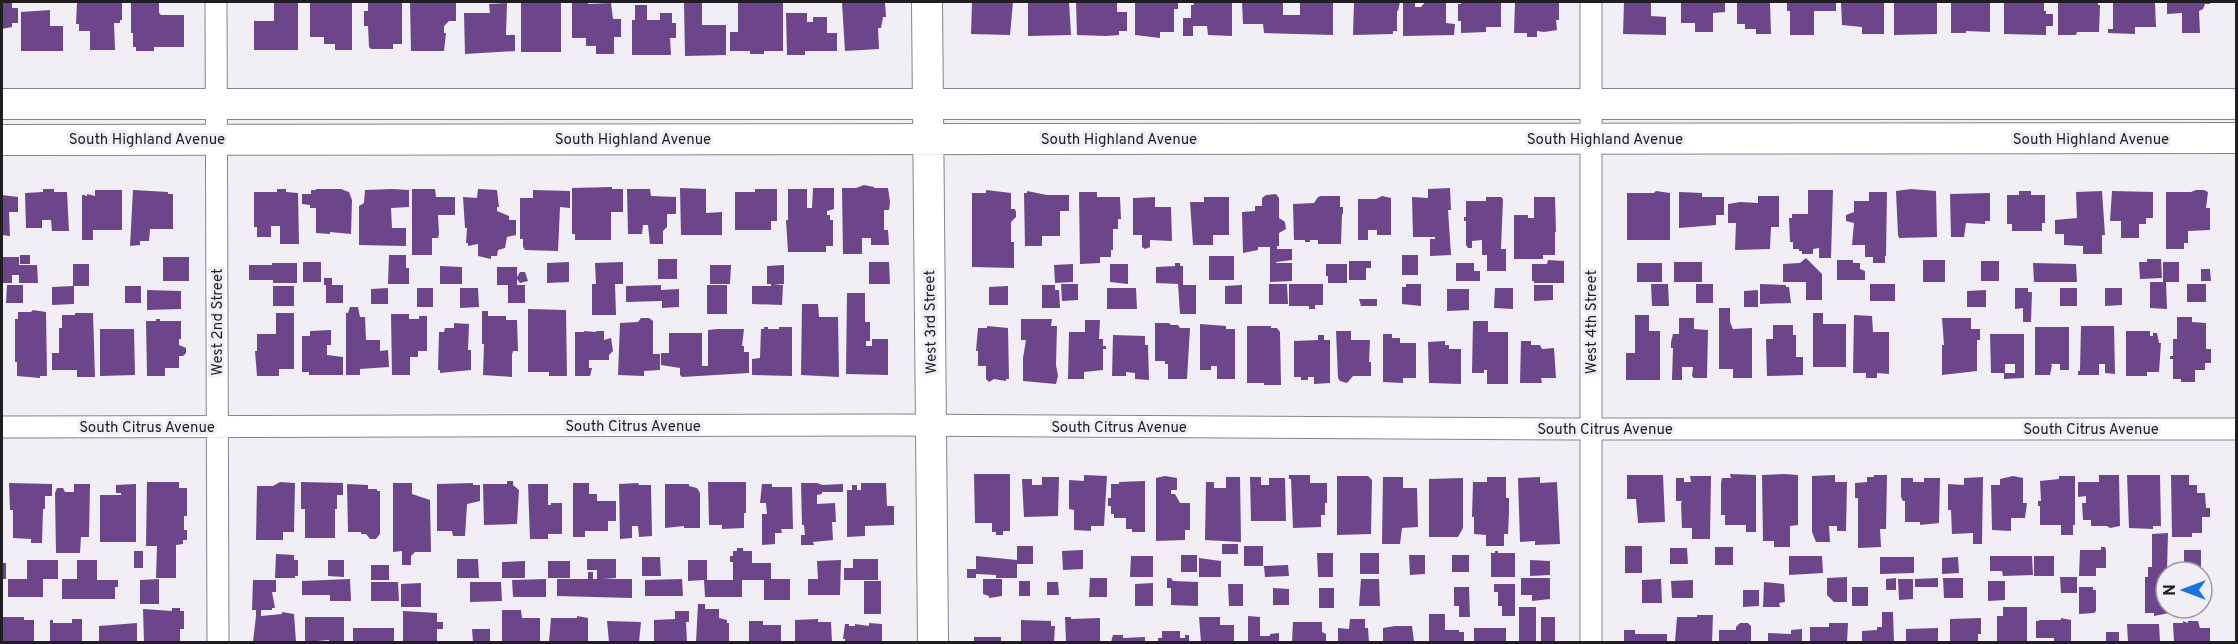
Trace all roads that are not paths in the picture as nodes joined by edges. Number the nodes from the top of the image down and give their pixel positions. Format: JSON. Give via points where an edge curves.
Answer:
{"nodes":[{"id":1,"x":216,"y":2,"type":"edge"},
{"id":2,"x":927,"y":2,"type":"edge"},
{"id":3,"x":1591,"y":2,"type":"edge"},
{"id":4,"x":216,"y":103,"type":"junction"},
{"id":5,"x":2,"y":104,"type":"edge"},
{"id":6,"x":2236,"y":104,"type":"edge"},
{"id":7,"x":927,"y":105,"type":"junction"},
{"id":8,"x":1591,"y":105,"type":"junction"},
{"id":9,"x":2236,"y":138,"type":"edge"},
{"id":10,"x":216,"y":139,"type":"junction"},
{"id":11,"x":928,"y":139,"type":"junction"},
{"id":12,"x":1591,"y":139,"type":"junction"},
{"id":13,"x":2,"y":140,"type":"edge"},
{"id":14,"x":932,"y":426,"type":"junction"},
{"id":15,"x":2,"y":427,"type":"edge"},
{"id":16,"x":218,"y":428,"type":"junction"},
{"id":17,"x":1591,"y":429,"type":"junction"},
{"id":18,"x":2236,"y":429,"type":"edge"},
{"id":19,"x":218,"y":642,"type":"edge"},
{"id":20,"x":933,"y":642,"type":"edge"},
{"id":21,"x":1591,"y":642,"type":"edge"}],
"edges":[{"from":1,"to":4,"type":"street","name":"West 2nd Street"},
{"from":2,"to":7,"type":"main road","name":"West 3rd Street"},
{"from":3,"to":8,"type":"street","name":"West 4th Street"},
{"from":4,"to":5,"type":"main road"},
{"from":4,"to":7,"type":"main road"},
{"from":4,"to":10,"type":"street","name":"West 2nd Street"},
{"from":6,"to":8,"type":"main road"},
{"from":7,"to":8,"type":"main road"},
{"from":7,"to":11,"type":"main road","name":"West 3rd Street"},
{"from":8,"to":12,"type":"street","name":"West 4th Street"},
{"from":9,"to":12,"type":"main road","name":"South Highland Avenue"},
{"from":10,"to":11,"type":"main road","name":"South Highland Avenue"},
{"from":10,"to":13,"type":"main road","name":"South Highland Avenue"},
{"from":10,"to":16,"type":"street","name":"West 2nd Street"},
{"from":11,"to":12,"type":"main road","name":"South Highland Avenue"},
{"from":11,"to":14,"type":"main road","name":"West 3rd Street"},
{"from":12,"to":17,"type":"street","name":"West 4th Street"},
{"from":14,"to":16,"type":"street","name":"South Citrus Avenue"},
{"from":14,"to":17,"type":"street","name":"South Citrus Avenue"},
{"from":14,"to":20,"type":"main road","name":"West 3rd Street"},
{"from":15,"to":16,"type":"street","name":"South Citrus Avenue"},
{"from":16,"to":19,"type":"street","name":"West 2nd Street"},
{"from":17,"to":18,"type":"street","name":"South Citrus Avenue"},
{"from":17,"to":21,"type":"street","name":"West 4th Street"}]}
